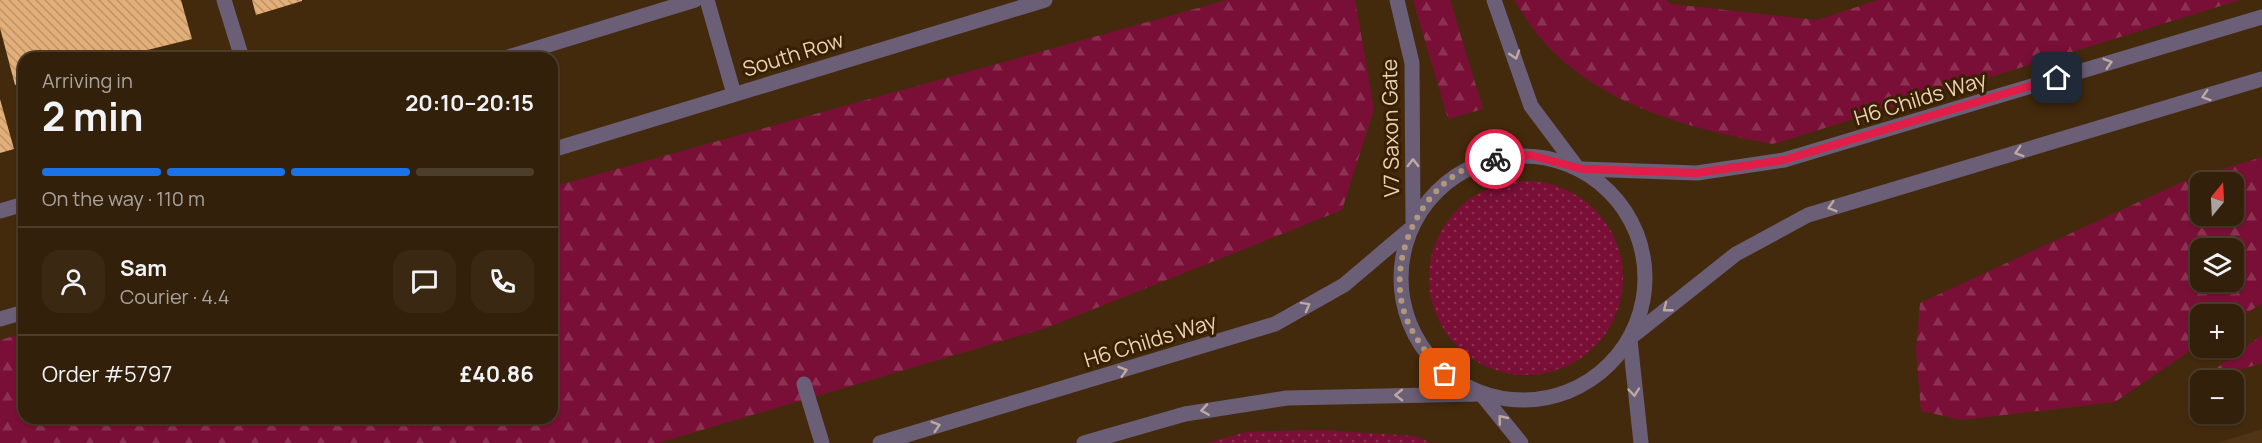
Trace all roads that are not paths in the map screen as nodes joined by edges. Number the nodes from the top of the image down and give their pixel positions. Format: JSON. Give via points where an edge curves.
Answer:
{"nodes":[{"id":1,"x":224,"y":0,"type":"edge"},
{"id":2,"x":695,"y":0,"type":"edge"},
{"id":3,"x":707,"y":0,"type":"edge"},
{"id":4,"x":1045,"y":0,"type":"edge"},
{"id":5,"x":1396,"y":0,"type":"edge"},
{"id":6,"x":1494,"y":0,"type":"edge"},
{"id":7,"x":2262,"y":17,"type":"edge"},
{"id":8,"x":240,"y":52,"type":"edge"},
{"id":9,"x":525,"y":52,"type":"edge"},
{"id":10,"x":2262,"y":79,"type":"edge"},
{"id":11,"x":734,"y":94,"type":"junction"},
{"id":12,"x":558,"y":148,"type":"edge"},
{"id":13,"x":1579,"y":168,"type":"junction"},
{"id":14,"x":18,"y":206,"type":"edge"},
{"id":15,"x":0,"y":211,"type":"edge"},
{"id":16,"x":1411,"y":226,"type":"junction"},
{"id":17,"x":18,"y":314,"type":"edge"},
{"id":18,"x":0,"y":319,"type":"edge"},
{"id":19,"x":1632,"y":337,"type":"junction"},
{"id":20,"x":804,"y":384,"type":"dead end"},
{"id":21,"x":1480,"y":394,"type":"junction"},
{"id":22,"x":822,"y":443,"type":"edge"},
{"id":23,"x":880,"y":443,"type":"edge"},
{"id":24,"x":1084,"y":443,"type":"edge"},
{"id":25,"x":1521,"y":443,"type":"edge"},
{"id":26,"x":1641,"y":443,"type":"edge"}],
"edges":[{"from":1,"to":8,"type":"street"},
{"from":2,"to":9,"type":"street"},
{"from":3,"to":11,"type":"street"},
{"from":4,"to":11,"type":"street","name":"South Row"},
{"from":16,"to":5,"type":"street","name":"V7 Saxon Gate","one_way":true,"via":[[1412,63]]},
{"from":6,"to":13,"type":"street","one_way":true,"via":[[1531,106]]},
{"from":13,"to":7,"type":"street","name":"H6 Childs Way","one_way":true,"via":[[1697,173],[1784,160]]},
{"from":10,"to":19,"type":"street","one_way":true,"via":[[1808,215],[1736,254]]},
{"from":11,"to":12,"type":"street","name":"South Row"},
{"from":13,"to":16,"type":"street","via":[[1530,155],[1484,161],[1443,184]]},
{"from":13,"to":19,"type":"street","via":[[1618,199],[1641,242],[1647,289]]},
{"from":14,"to":15,"type":"street"},
{"from":16,"to":21,"type":"street","via":[[1400,268],[1403,308],[1418,344],[1445,374]]},
{"from":23,"to":16,"type":"street","name":"H6 Childs Way","one_way":true,"via":[[1275,324],[1344,285]]},
{"from":17,"to":18,"type":"street"},
{"from":19,"to":21,"type":"street","via":[[1603,373],[1566,394],[1524,402]]},
{"from":19,"to":26,"type":"street","one_way":true},
{"from":20,"to":22,"type":"street"},
{"from":21,"to":24,"type":"street","one_way":true,"via":[[1287,398],[1185,414]]},
{"from":25,"to":21,"type":"street","one_way":true}]}
